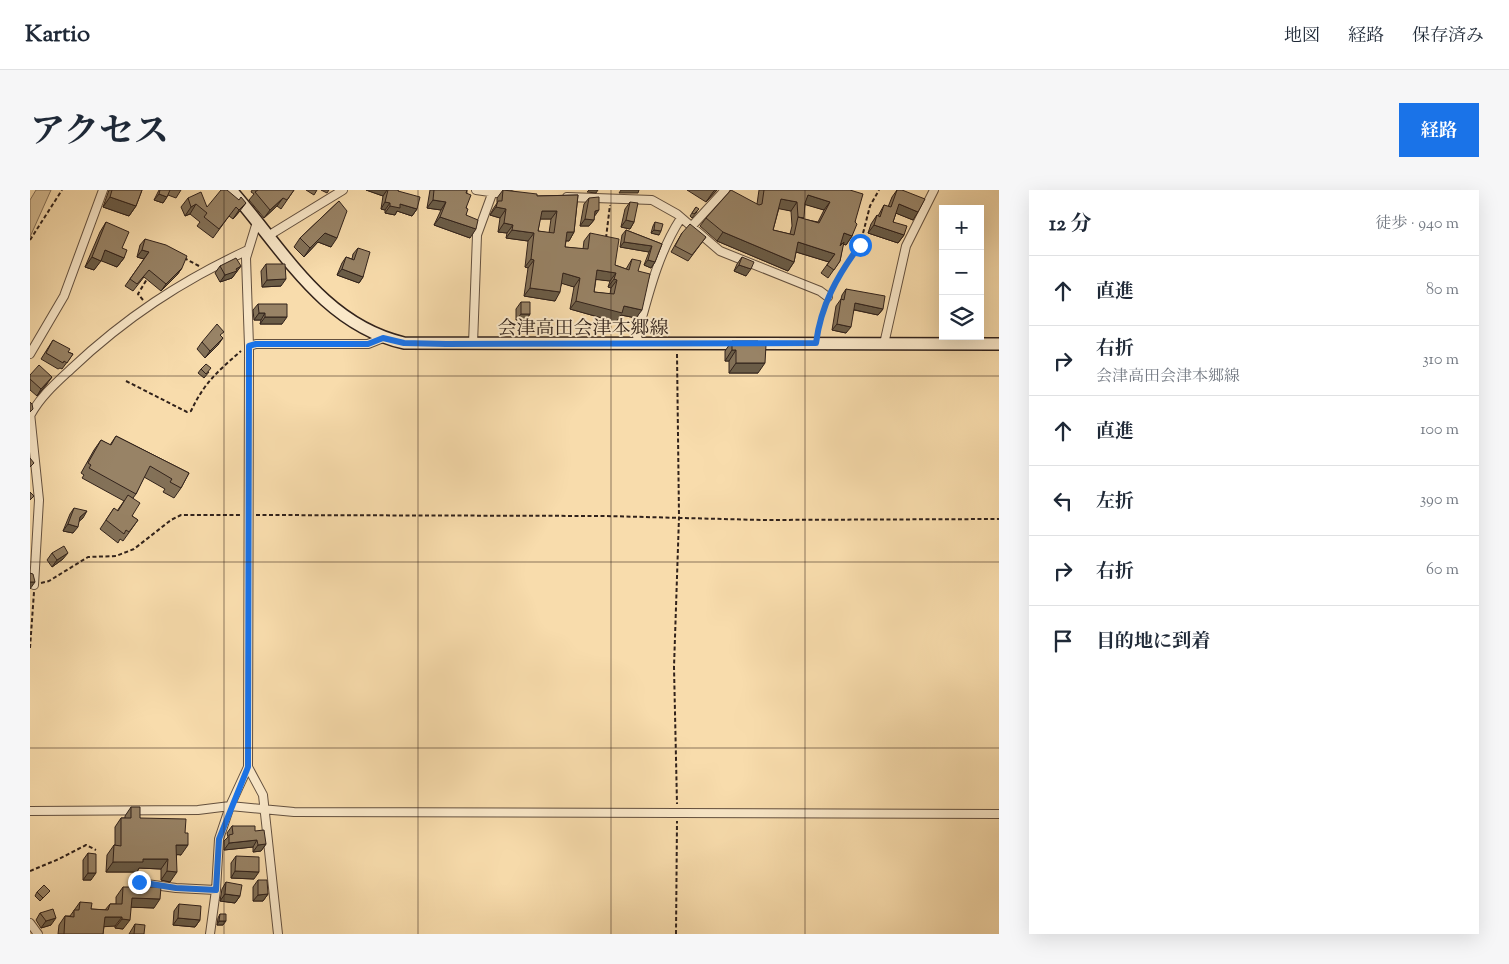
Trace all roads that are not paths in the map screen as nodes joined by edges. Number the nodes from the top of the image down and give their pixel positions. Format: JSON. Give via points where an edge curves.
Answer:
{"nodes":[{"id":1,"x":103,"y":190,"type":"edge"},
{"id":2,"x":230,"y":190,"type":"edge"},
{"id":3,"x":343,"y":190,"type":"edge"},
{"id":4,"x":476,"y":190,"type":"edge"},
{"id":5,"x":725,"y":190,"type":"edge"},
{"id":6,"x":934,"y":190,"type":"edge"},
{"id":7,"x":492,"y":194,"type":"junction"},
{"id":8,"x":582,"y":194,"type":"edge"},
{"id":9,"x":519,"y":195,"type":"edge"},
{"id":10,"x":557,"y":197,"type":"edge"},
{"id":11,"x":681,"y":218,"type":"junction"},
{"id":12,"x":257,"y":222,"type":"junction"},
{"id":13,"x":691,"y":227,"type":"junction"},
{"id":14,"x":268,"y":236,"type":"junction"},
{"id":15,"x":248,"y":250,"type":"junction"},
{"id":16,"x":828,"y":297,"type":"road end"},
{"id":17,"x":383,"y":338,"type":"junction"},
{"id":18,"x":639,"y":343,"type":"junction"},
{"id":19,"x":472,"y":344,"type":"junction"},
{"id":20,"x":884,"y":344,"type":"junction"},
{"id":21,"x":999,"y":344,"type":"edge"},
{"id":22,"x":249,"y":346,"type":"junction"},
{"id":23,"x":30,"y":354,"type":"edge"},
{"id":24,"x":31,"y":413,"type":"edge"},
{"id":25,"x":34,"y":585,"type":"edge"},
{"id":26,"x":248,"y":767,"type":"junction"},
{"id":27,"x":230,"y":806,"type":"junction"},
{"id":28,"x":264,"y":808,"type":"junction"},
{"id":29,"x":30,"y":811,"type":"edge"},
{"id":30,"x":999,"y":814,"type":"edge"},
{"id":31,"x":139,"y":882,"type":"dead end"},
{"id":32,"x":216,"y":890,"type":"junction"},
{"id":33,"x":30,"y":923,"type":"edge"},
{"id":34,"x":38,"y":934,"type":"edge"},
{"id":35,"x":210,"y":934,"type":"edge"},
{"id":36,"x":278,"y":934,"type":"edge"}],
"edges":[{"from":1,"to":23,"type":"street","via":[[64,296]]},
{"from":2,"to":12,"type":"main road","name":"会津高田会津本郷線"},
{"from":3,"to":14,"type":"street"},
{"from":4,"to":7,"type":"street"},
{"from":5,"to":13,"type":"street"},
{"from":6,"to":20,"type":"street","via":[[906,246]]},
{"from":7,"to":9,"type":"street"},
{"from":7,"to":19,"type":"street","via":[[477,235]]},
{"from":8,"to":10,"type":"street"},
{"from":8,"to":11,"type":"street","via":[[652,200]]},
{"from":11,"to":13,"type":"street"},
{"from":11,"to":18,"type":"street","via":[[669,236],[652,284],[637,336]]},
{"from":12,"to":14,"type":"main road","name":"会津高田会津本郷線"},
{"from":12,"to":15,"type":"street"},
{"from":13,"to":16,"type":"street","via":[[720,251]]},
{"from":14,"to":17,"type":"main road","name":"会津高田会津本郷線","via":[[308,284],[340,314]]},
{"from":15,"to":22,"type":"street"},
{"from":15,"to":24,"type":"street","via":[[206,270],[147,305],[55,384]]},
{"from":17,"to":19,"type":"main road","name":"会津高田会津本郷線","via":[[404,343]]},
{"from":17,"to":22,"type":"street","via":[[368,344]]},
{"from":18,"to":19,"type":"main road","name":"会津高田会津本郷線"},
{"from":18,"to":20,"type":"main road","name":"会津高田会津本郷線"},
{"from":20,"to":21,"type":"main road","name":"会津高田会津本郷線"},
{"from":22,"to":26,"type":"street"},
{"from":24,"to":25,"type":"street","via":[[39,500]]},
{"from":26,"to":27,"type":"street"},
{"from":26,"to":28,"type":"street","via":[[263,795]]},
{"from":27,"to":28,"type":"street"},
{"from":27,"to":29,"type":"street","via":[[198,810]]},
{"from":27,"to":32,"type":"street","via":[[219,839]]},
{"from":28,"to":30,"type":"street","via":[[294,812]]},
{"from":28,"to":36,"type":"street"},
{"from":31,"to":32,"type":"street"},
{"from":32,"to":35,"type":"street"},
{"from":33,"to":34,"type":"street"}]}
